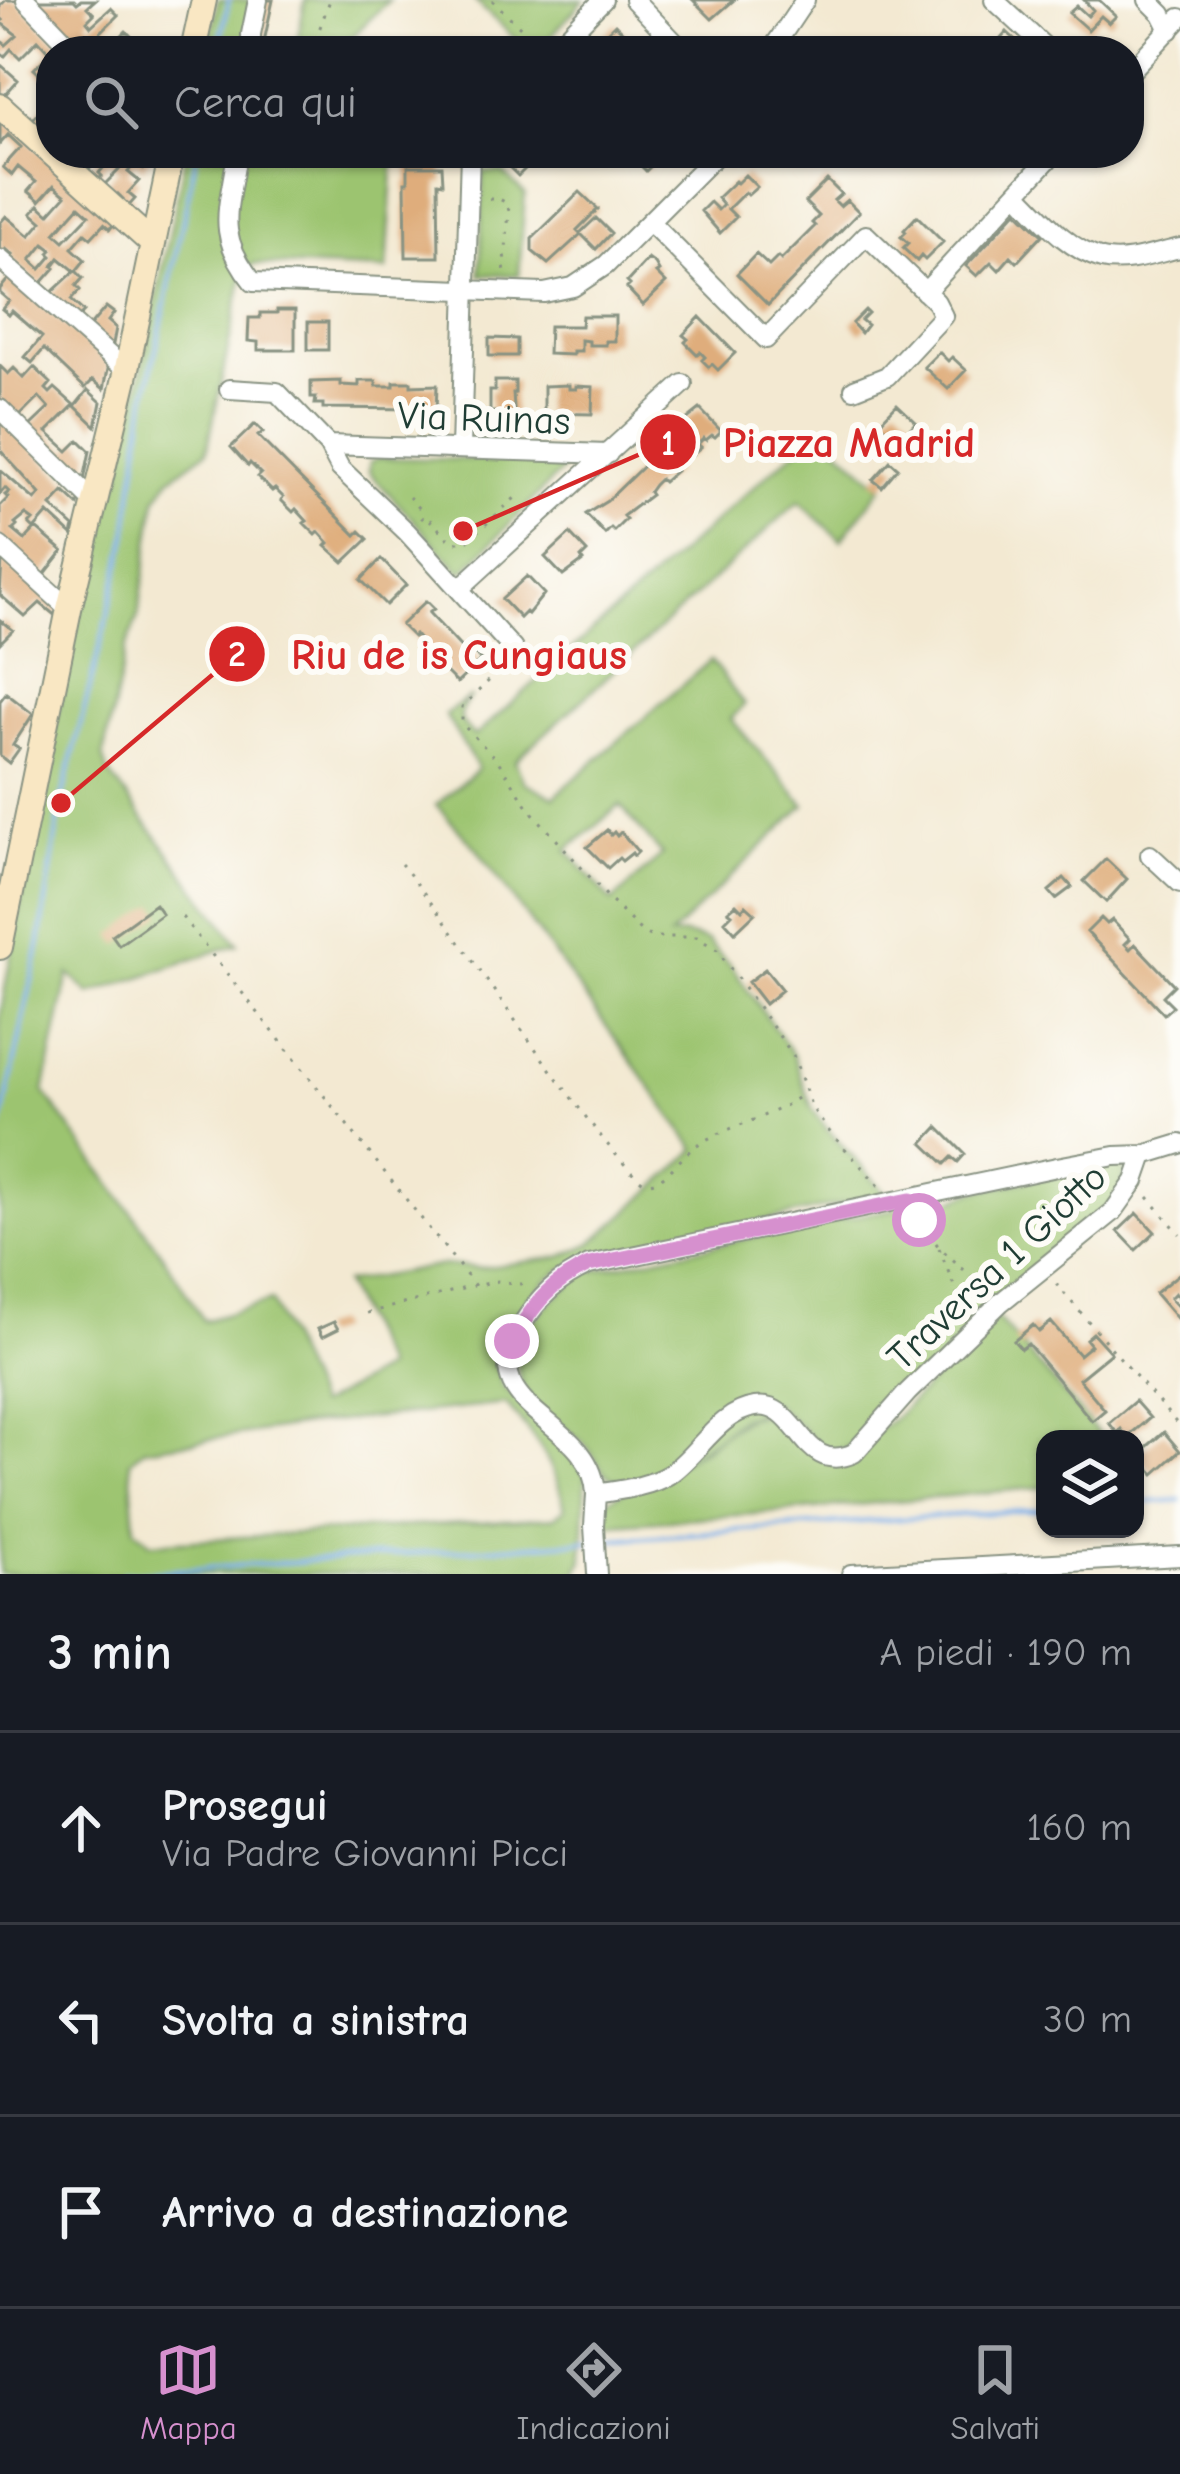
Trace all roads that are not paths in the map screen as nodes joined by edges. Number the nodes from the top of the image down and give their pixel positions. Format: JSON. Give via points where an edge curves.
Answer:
{"nodes":[{"id":1,"x":26,"y":0,"type":"edge"},
{"id":2,"x":204,"y":0,"type":"edge"},
{"id":3,"x":258,"y":0,"type":"edge"},
{"id":4,"x":603,"y":0,"type":"edge"},
{"id":5,"x":634,"y":0,"type":"edge"},
{"id":6,"x":805,"y":0,"type":"edge"},
{"id":7,"x":994,"y":0,"type":"edge"},
{"id":8,"x":1148,"y":0,"type":"edge"},
{"id":9,"x":1175,"y":24,"type":"edge"},
{"id":10,"x":61,"y":36,"type":"edge"},
{"id":11,"x":196,"y":36,"type":"edge"},
{"id":12,"x":251,"y":36,"type":"edge"},
{"id":13,"x":563,"y":36,"type":"edge"},
{"id":14,"x":669,"y":36,"type":"edge"},
{"id":15,"x":781,"y":36,"type":"edge"},
{"id":16,"x":1033,"y":36,"type":"edge"},
{"id":17,"x":1144,"y":57,"type":"edge"},
{"id":18,"x":0,"y":106,"type":"edge"},
{"id":19,"x":36,"y":139,"type":"edge"},
{"id":20,"x":68,"y":168,"type":"edge"},
{"id":21,"x":169,"y":168,"type":"edge"},
{"id":22,"x":235,"y":168,"type":"edge"},
{"id":23,"x":470,"y":168,"type":"edge"},
{"id":24,"x":703,"y":168,"type":"edge"},
{"id":25,"x":1040,"y":168,"type":"edge"},
{"id":26,"x":1017,"y":193,"type":"junction"},
{"id":27,"x":650,"y":222,"type":"junction"},
{"id":28,"x":153,"y":244,"type":"junction"},
{"id":29,"x":1180,"y":248,"type":"edge"},
{"id":30,"x":0,"y":259,"type":"edge"},
{"id":31,"x":465,"y":290,"type":"junction"},
{"id":32,"x":926,"y":292,"type":"junction"},
{"id":33,"x":127,"y":370,"type":"junction"},
{"id":34,"x":683,"y":384,"type":"dead end"},
{"id":35,"x":854,"y":388,"type":"dead end"},
{"id":36,"x":229,"y":389,"type":"dead end"},
{"id":37,"x":0,"y":409,"type":"edge"},
{"id":38,"x":328,"y":446,"type":"junction"},
{"id":39,"x":359,"y":446,"type":"junction"},
{"id":40,"x":461,"y":448,"type":"junction"},
{"id":41,"x":562,"y":452,"type":"junction"},
{"id":42,"x":608,"y":454,"type":"junction"},
{"id":43,"x":348,"y":476,"type":"junction"},
{"id":44,"x":575,"y":484,"type":"junction"},
{"id":45,"x":96,"y":504,"type":"junction"},
{"id":46,"x":0,"y":547,"type":"edge"},
{"id":47,"x":459,"y":589,"type":"junction"},
{"id":48,"x":69,"y":609,"type":"junction"},
{"id":49,"x":513,"y":650,"type":"road end"},
{"id":50,"x":1150,"y":855,"type":"dead end"},
{"id":51,"x":1180,"y":883,"type":"edge"},
{"id":52,"x":0,"y":947,"type":"edge"},
{"id":53,"x":1180,"y":1144,"type":"edge"},
{"id":54,"x":1144,"y":1155,"type":"junction"},
{"id":55,"x":596,"y":1494,"type":"junction"},
{"id":56,"x":1180,"y":1556,"type":"edge"},
{"id":57,"x":1131,"y":1566,"type":"edge"},
{"id":58,"x":597,"y":1568,"type":"edge"},
{"id":59,"x":947,"y":1571,"type":"edge"},
{"id":60,"x":876,"y":1573,"type":"edge"},
{"id":61,"x":851,"y":1574,"type":"edge"}],
"edges":[{"from":1,"to":10,"type":"street"},
{"from":2,"to":11,"type":"street"},
{"from":3,"to":12,"type":"street"},
{"from":4,"to":13,"type":"street"},
{"from":5,"to":14,"type":"street"},
{"from":6,"to":15,"type":"street"},
{"from":7,"to":16,"type":"street"},
{"from":8,"to":9,"type":"street"},
{"from":9,"to":17,"type":"street"},
{"from":18,"to":19,"type":"street"},
{"from":20,"to":28,"type":"street"},
{"from":21,"to":28,"type":"street"},
{"from":22,"to":31,"type":"street","via":[[226,227],[253,282]]},
{"from":23,"to":31,"type":"street"},
{"from":24,"to":27,"type":"street"},
{"from":25,"to":26,"type":"street"},
{"from":26,"to":29,"type":"street","via":[[1056,232],[1104,260]]},
{"from":26,"to":32,"type":"street"},
{"from":27,"to":31,"type":"street","via":[[573,287]]},
{"from":27,"to":32,"type":"street","via":[[766,339],[866,235]]},
{"from":28,"to":33,"type":"street"},
{"from":30,"to":33,"type":"street"},
{"from":31,"to":40,"type":"street"},
{"from":32,"to":35,"type":"street","via":[[944,316],[887,376]]},
{"from":33,"to":45,"type":"street"},
{"from":34,"to":42,"type":"street"},
{"from":36,"to":38,"type":"street","via":[[278,392]]},
{"from":37,"to":45,"type":"street"},
{"from":38,"to":39,"type":"street","name":"Via Ruinas"},
{"from":38,"to":43,"type":"street"},
{"from":39,"to":40,"type":"street","name":"Via Ruinas"},
{"from":39,"to":43,"type":"street","name":"Via Ruinas"},
{"from":40,"to":41,"type":"street","name":"Via Ruinas"},
{"from":41,"to":42,"type":"street","name":"Via Ruinas"},
{"from":41,"to":44,"type":"street"},
{"from":42,"to":44,"type":"street"},
{"from":43,"to":47,"type":"street"},
{"from":44,"to":47,"type":"street"},
{"from":45,"to":48,"type":"street"},
{"from":46,"to":48,"type":"street"},
{"from":47,"to":49,"type":"street"},
{"from":48,"to":52,"type":"street"},
{"from":50,"to":51,"type":"street"},
{"from":53,"to":54,"type":"street"},
{"from":54,"to":55,"type":"street","name":"Traversa 1 Giotto","via":[[1113,1211],[1000,1303],[854,1453],[823,1456],[781,1412],[757,1406],[726,1422],[668,1475]]},
{"from":54,"to":55,"type":"street","via":[[566,1275],[512,1341],[506,1368],[512,1386],[590,1464]]},
{"from":55,"to":58,"type":"street"},
{"from":56,"to":57,"type":"street"},
{"from":57,"to":59,"type":"street"},
{"from":59,"to":60,"type":"street"},
{"from":60,"to":61,"type":"street"}]}
